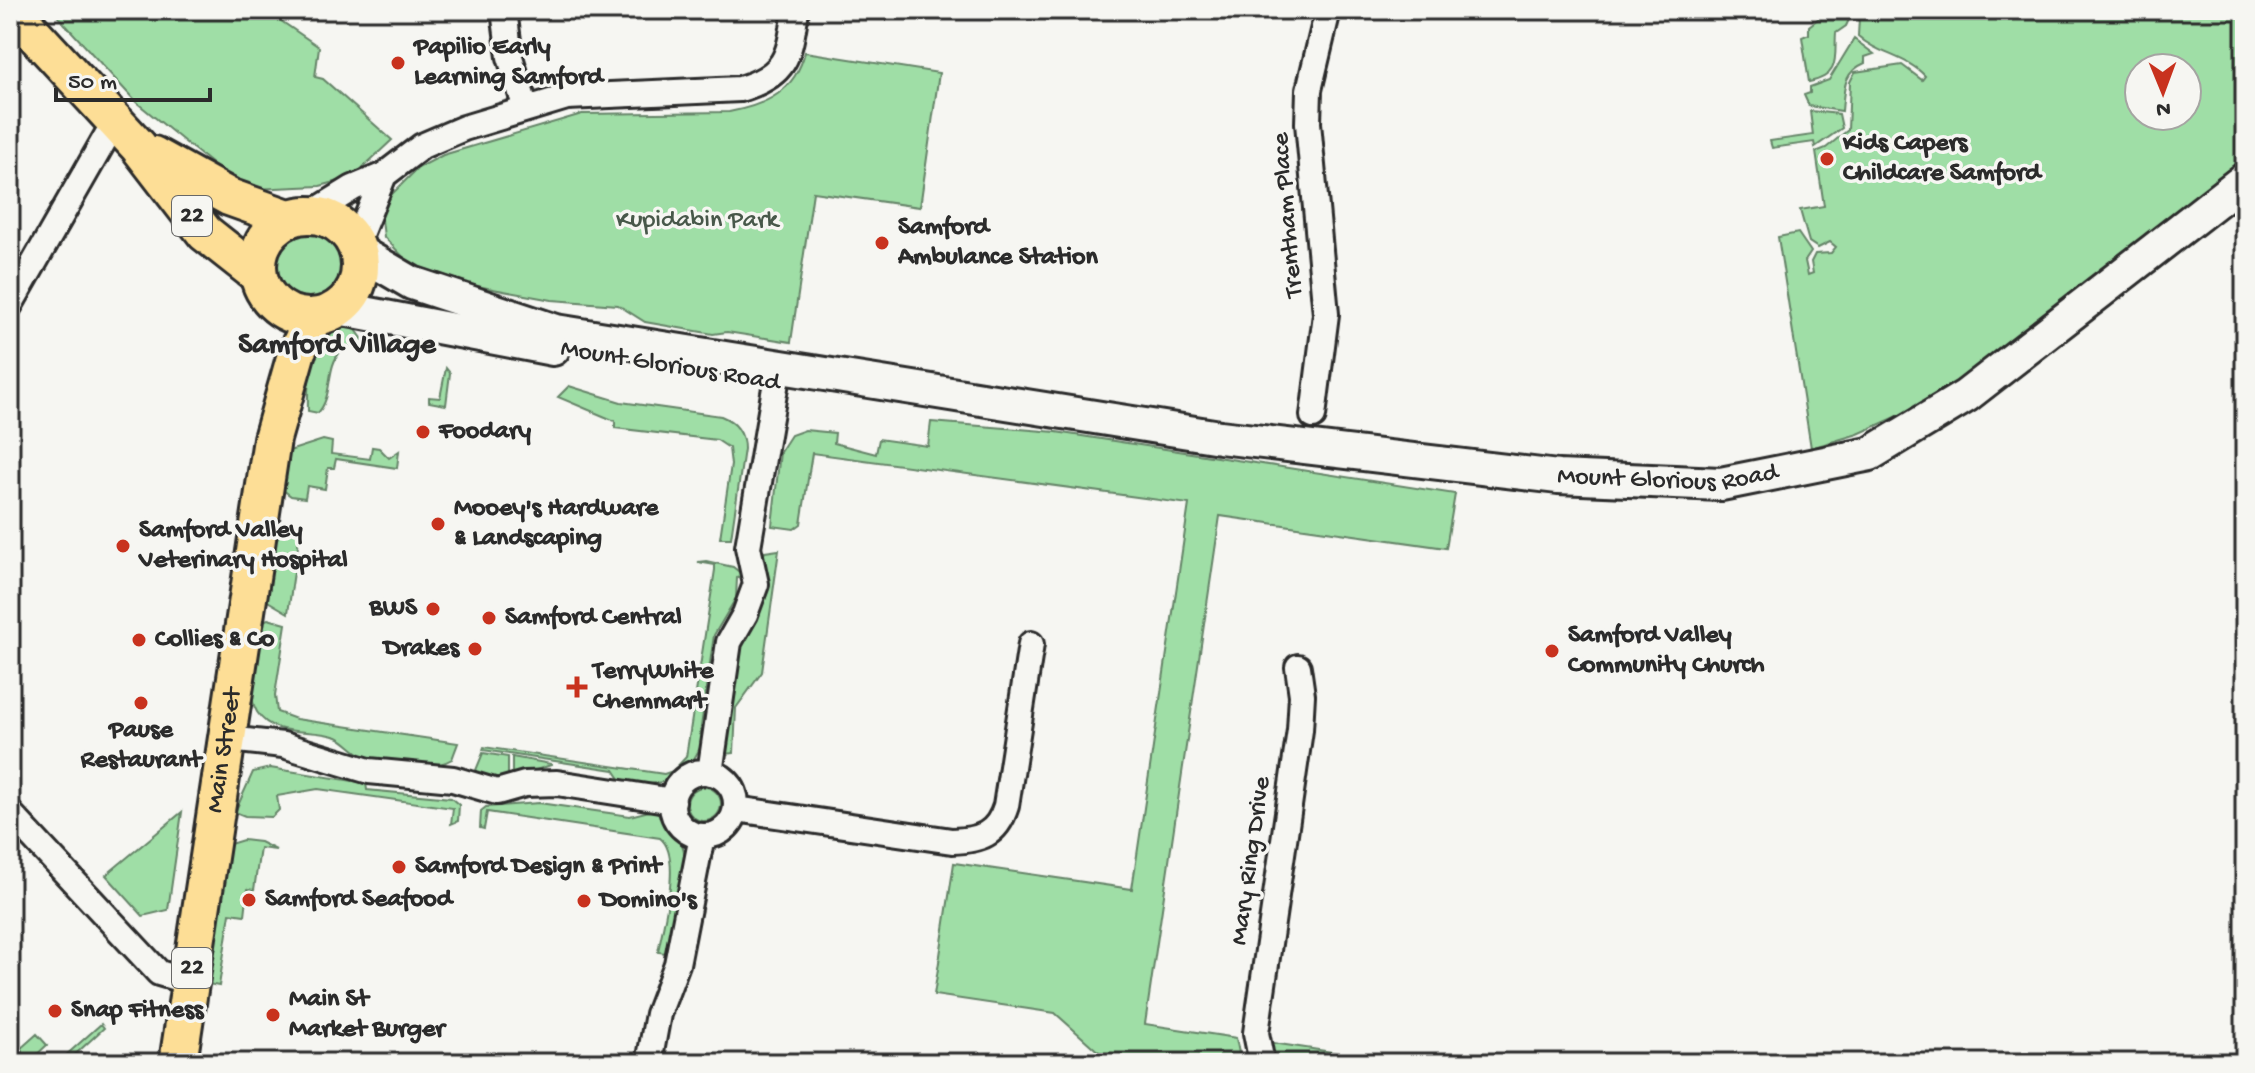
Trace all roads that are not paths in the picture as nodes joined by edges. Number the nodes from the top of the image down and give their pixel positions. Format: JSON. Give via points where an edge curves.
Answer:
{"nodes":[{"id":1,"x":12,"y":10,"type":"edge"},
{"id":2,"x":504,"y":10,"type":"edge"},
{"id":3,"x":796,"y":10,"type":"edge"},
{"id":4,"x":1328,"y":10,"type":"edge"},
{"id":5,"x":526,"y":109,"type":"junction"},
{"id":6,"x":126,"y":134,"type":"junction"},
{"id":7,"x":384,"y":175,"type":"junction"},
{"id":8,"x":2245,"y":179,"type":"edge"},
{"id":9,"x":300,"y":216,"type":"junction"},
{"id":10,"x":357,"y":248,"type":"junction"},
{"id":11,"x":261,"y":284,"type":"junction"},
{"id":12,"x":422,"y":286,"type":"junction"},
{"id":13,"x":10,"y":305,"type":"edge"},
{"id":14,"x":326,"y":313,"type":"junction"},
{"id":15,"x":435,"y":326,"type":"junction"},
{"id":16,"x":778,"y":374,"type":"junction"},
{"id":17,"x":1313,"y":416,"type":"dead end"},
{"id":18,"x":272,"y":439,"type":"junction"},
{"id":19,"x":1031,"y":644,"type":"dead end"},
{"id":20,"x":1298,"y":667,"type":"dead end"},
{"id":21,"x":229,"y":739,"type":"junction"},
{"id":22,"x":710,"y":773,"type":"junction"},
{"id":23,"x":673,"y":801,"type":"junction"},
{"id":24,"x":736,"y":809,"type":"junction"},
{"id":25,"x":10,"y":813,"type":"edge"},
{"id":26,"x":702,"y":836,"type":"junction"},
{"id":27,"x":190,"y":982,"type":"junction"},
{"id":28,"x":178,"y":1063,"type":"edge"},
{"id":29,"x":649,"y":1063,"type":"edge"},
{"id":30,"x":1262,"y":1063,"type":"edge"}],
"edges":[{"from":1,"to":6,"type":"main road","number":"22"},
{"from":2,"to":5,"type":"street","via":[[510,57]]},
{"from":3,"to":5,"type":"street","via":[[790,50],[781,68],[763,82],[740,89],[567,97]]},
{"from":4,"to":17,"type":"street","name":"Trentham Place","via":[[1309,90],[1326,314]]},
{"from":5,"to":7,"type":"street","via":[[422,146]]},
{"from":6,"to":9,"type":"main road","number":"22","via":[[229,197]]},
{"from":6,"to":11,"type":"main road","number":"22","via":[[205,233]]},
{"from":6,"to":13,"type":"street"},
{"from":7,"to":9,"type":"street"},
{"from":7,"to":10,"type":"street"},
{"from":8,"to":16,"type":"main road","name":"Mount Glorious Road","via":[[1966,396],[1870,454],[1721,484],[1558,477],[1220,437],[1004,403],[906,399]]},
{"from":9,"to":10,"type":"main road","number":"22","via":[[338,223]]},
{"from":9,"to":11,"type":"main road","number":"22","via":[[274,227],[263,241],[257,257]]},
{"from":10,"to":12,"type":"main road","name":"Mount Glorious Road"},
{"from":10,"to":14,"type":"main road","number":"22","via":[[357,283]]},
{"from":11,"to":14,"type":"main road","via":[[286,312]]},
{"from":11,"to":18,"type":"main road","name":"Main Street","number":"22","via":[[274,341]]},
{"from":12,"to":15,"type":"main road"},
{"from":12,"to":16,"type":"main road","name":"Mount Glorious Road","via":[[556,331]]},
{"from":14,"to":15,"type":"main road","name":"Mount Glorious Road"},
{"from":14,"to":18,"type":"main road","name":"Main Street","number":"22","via":[[297,351]]},
{"from":15,"to":16,"type":"main road","name":"Mount Glorious Road","via":[[601,358]]},
{"from":16,"to":22,"type":"street","via":[[748,547],[756,584],[729,642]]},
{"from":18,"to":21,"type":"main road","name":"Main Street","number":"22"},
{"from":19,"to":24,"type":"street","via":[[1006,806],[990,834],[952,841]]},
{"from":20,"to":30,"type":"street","name":"Mary Ring Drive","via":[[1300,730],[1256,1033]]},
{"from":21,"to":23,"type":"street","via":[[283,745],[369,771],[453,779],[497,792],[549,783]]},
{"from":21,"to":27,"type":"main road","name":"Main Street","number":"22"},
{"from":22,"to":23,"type":"street","via":[[681,782]]},
{"from":22,"to":24,"type":"street","via":[[733,790]]},
{"from":23,"to":26,"type":"street","via":[[683,828]]},
{"from":24,"to":26,"type":"street","via":[[720,832]]},
{"from":25,"to":27,"type":"street","via":[[159,973]]},
{"from":26,"to":29,"type":"street","via":[[677,964],[658,1014]]},
{"from":27,"to":28,"type":"main road","name":"Main Street","number":"22"}]}
